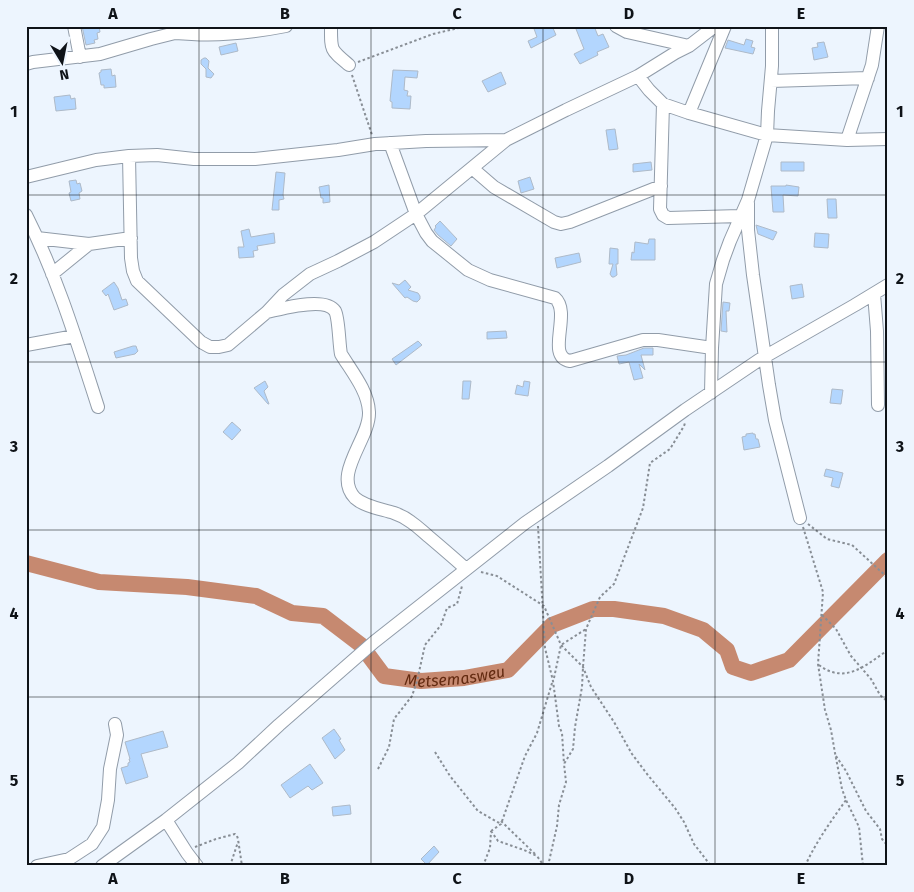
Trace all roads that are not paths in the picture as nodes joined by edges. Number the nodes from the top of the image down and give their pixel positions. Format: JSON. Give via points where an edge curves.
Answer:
{"nodes":[{"id":1,"x":74,"y":26,"type":"edge"},
{"id":2,"x":286,"y":26,"type":"edge"},
{"id":3,"x":331,"y":26,"type":"edge"},
{"id":4,"x":616,"y":26,"type":"edge"},
{"id":5,"x":714,"y":26,"type":"edge"},
{"id":6,"x":724,"y":26,"type":"edge"},
{"id":7,"x":772,"y":26,"type":"edge"},
{"id":8,"x":878,"y":26,"type":"edge"},
{"id":9,"x":193,"y":30,"type":"edge"},
{"id":10,"x":689,"y":46,"type":"junction"},
{"id":11,"x":80,"y":57,"type":"junction"},
{"id":12,"x":26,"y":64,"type":"edge"},
{"id":13,"x":349,"y":65,"type":"road end"},
{"id":14,"x":638,"y":76,"type":"junction"},
{"id":15,"x":868,"y":78,"type":"junction"},
{"id":16,"x":771,"y":81,"type":"junction"},
{"id":17,"x":663,"y":104,"type":"junction"},
{"id":18,"x":689,"y":113,"type":"junction"},
{"id":19,"x":767,"y":135,"type":"junction"},
{"id":20,"x":888,"y":139,"type":"edge"},
{"id":21,"x":506,"y":140,"type":"junction"},
{"id":22,"x":847,"y":140,"type":"junction"},
{"id":23,"x":390,"y":143,"type":"junction"},
{"id":24,"x":129,"y":156,"type":"junction"},
{"id":25,"x":472,"y":168,"type":"junction"},
{"id":26,"x":26,"y":177,"type":"edge"},
{"id":27,"x":661,"y":186,"type":"junction"},
{"id":28,"x":748,"y":200,"type":"junction"},
{"id":29,"x":416,"y":214,"type":"junction"},
{"id":30,"x":26,"y":215,"type":"edge"},
{"id":31,"x":740,"y":216,"type":"junction"},
{"id":32,"x":37,"y":238,"type":"junction"},
{"id":33,"x":130,"y":238,"type":"junction"},
{"id":34,"x":89,"y":244,"type":"junction"},
{"id":35,"x":52,"y":274,"type":"junction"},
{"id":36,"x":888,"y":285,"type":"edge"},
{"id":37,"x":874,"y":294,"type":"junction"},
{"id":38,"x":267,"y":312,"type":"junction"},
{"id":39,"x":75,"y":336,"type":"junction"},
{"id":40,"x":26,"y":345,"type":"edge"},
{"id":41,"x":712,"y":348,"type":"junction"},
{"id":42,"x":765,"y":356,"type":"junction"},
{"id":43,"x":711,"y":393,"type":"junction"},
{"id":44,"x":878,"y":405,"type":"dead end"},
{"id":45,"x":98,"y":407,"type":"dead end"},
{"id":46,"x":800,"y":518,"type":"road end"},
{"id":47,"x":466,"y":569,"type":"junction"},
{"id":48,"x":115,"y":724,"type":"dead end"},
{"id":49,"x":166,"y":820,"type":"junction"},
{"id":50,"x":65,"y":862,"type":"edge"},
{"id":51,"x":26,"y":863,"type":"edge"},
{"id":52,"x":36,"y":866,"type":"edge"},
{"id":53,"x":102,"y":866,"type":"edge"},
{"id":54,"x":197,"y":866,"type":"edge"}],
"edges":[{"from":1,"to":11,"type":"street"},
{"from":2,"to":9,"type":"street","via":[[208,35]]},
{"from":3,"to":13,"type":"street","via":[[334,53]]},
{"from":4,"to":10,"type":"street","via":[[627,32]]},
{"from":5,"to":10,"type":"street"},
{"from":6,"to":18,"type":"street"},
{"from":7,"to":16,"type":"street"},
{"from":8,"to":15,"type":"street"},
{"from":9,"to":11,"type":"street"},
{"from":10,"to":14,"type":"street"},
{"from":11,"to":12,"type":"street"},
{"from":14,"to":17,"type":"street"},
{"from":14,"to":21,"type":"street"},
{"from":15,"to":16,"type":"street"},
{"from":15,"to":22,"type":"street"},
{"from":16,"to":19,"type":"street"},
{"from":17,"to":18,"type":"street"},
{"from":17,"to":27,"type":"street"},
{"from":18,"to":19,"type":"street"},
{"from":19,"to":22,"type":"street"},
{"from":19,"to":28,"type":"street"},
{"from":20,"to":22,"type":"street"},
{"from":21,"to":23,"type":"street"},
{"from":21,"to":25,"type":"street"},
{"from":23,"to":24,"type":"street","via":[[255,160]]},
{"from":23,"to":29,"type":"street"},
{"from":24,"to":26,"type":"street","via":[[96,160]]},
{"from":24,"to":33,"type":"street"},
{"from":25,"to":27,"type":"street","via":[[494,187],[561,224]]},
{"from":25,"to":29,"type":"street"},
{"from":27,"to":31,"type":"street","via":[[660,209],[668,218]]},
{"from":28,"to":31,"type":"street"},
{"from":28,"to":42,"type":"street","via":[[748,230]]},
{"from":29,"to":38,"type":"street","via":[[374,242],[310,274]]},
{"from":29,"to":41,"type":"street","via":[[432,241],[468,270],[559,301],[559,348],[564,360],[643,340]]},
{"from":30,"to":32,"type":"street"},
{"from":31,"to":41,"type":"street","via":[[716,284]]},
{"from":32,"to":34,"type":"street"},
{"from":32,"to":35,"type":"street"},
{"from":33,"to":34,"type":"street"},
{"from":33,"to":38,"type":"street","via":[[137,281],[210,347],[228,345]]},
{"from":34,"to":35,"type":"street"},
{"from":35,"to":39,"type":"street"},
{"from":36,"to":37,"type":"street"},
{"from":37,"to":42,"type":"street"},
{"from":37,"to":44,"type":"street"},
{"from":38,"to":47,"type":"street","via":[[301,304],[316,304],[335,311],[341,354],[366,397],[369,413],[366,431],[348,472],[351,491],[365,504],[412,522]]},
{"from":39,"to":40,"type":"street"},
{"from":39,"to":45,"type":"street"},
{"from":41,"to":43,"type":"street"},
{"from":42,"to":43,"type":"street"},
{"from":42,"to":46,"type":"street","via":[[775,420]]},
{"from":43,"to":47,"type":"street","via":[[538,514]]},
{"from":47,"to":49,"type":"street","via":[[358,655],[238,763]]},
{"from":48,"to":50,"type":"street","via":[[117,735],[103,827],[92,844]]},
{"from":49,"to":53,"type":"street"},
{"from":49,"to":54,"type":"street"},
{"from":50,"to":52,"type":"street"},
{"from":51,"to":52,"type":"street"}]}
